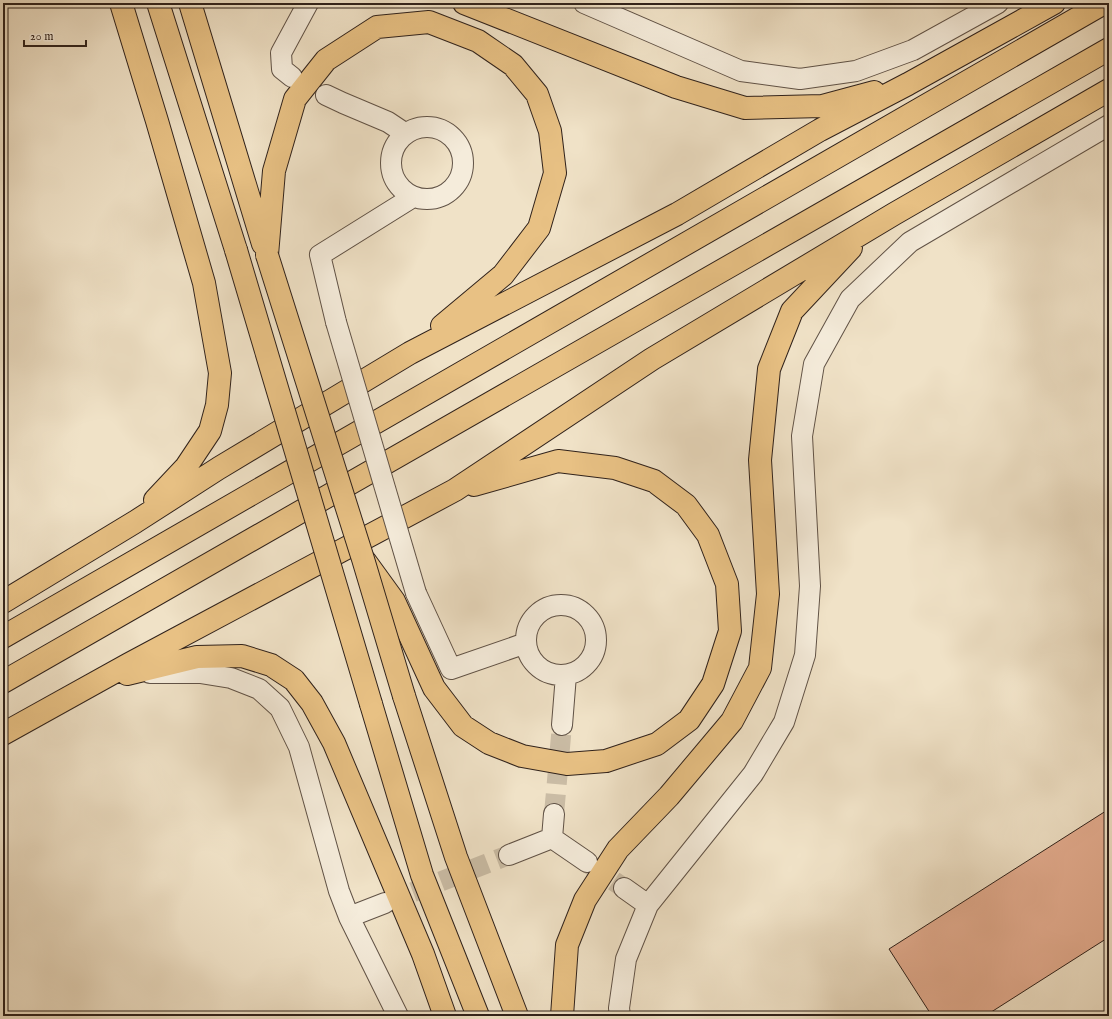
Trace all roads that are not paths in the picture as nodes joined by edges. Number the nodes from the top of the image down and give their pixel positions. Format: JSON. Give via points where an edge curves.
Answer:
{"nodes":[{"id":1,"x":122,"y":3,"type":"edge"},
{"id":2,"x":158,"y":3,"type":"edge"},
{"id":3,"x":190,"y":3,"type":"edge"},
{"id":4,"x":308,"y":3,"type":"edge"},
{"id":5,"x":464,"y":3,"type":"edge"},
{"id":6,"x":584,"y":3,"type":"edge"},
{"id":7,"x":998,"y":3,"type":"edge"},
{"id":8,"x":1054,"y":3,"type":"edge"},
{"id":9,"x":1104,"y":3,"type":"edge"},
{"id":10,"x":1109,"y":49,"type":"edge"},
{"id":11,"x":292,"y":77,"type":"dead end"},
{"id":12,"x":908,"y":84,"type":"junction"},
{"id":13,"x":1109,"y":90,"type":"edge"},
{"id":14,"x":326,"y":95,"type":"dead end"},
{"id":15,"x":1109,"y":125,"type":"edge"},
{"id":16,"x":406,"y":134,"type":"junction"},
{"id":17,"x":413,"y":197,"type":"junction"},
{"id":18,"x":868,"y":230,"type":"junction"},
{"id":19,"x":267,"y":255,"type":"junction"},
{"id":20,"x":410,"y":353,"type":"junction"},
{"id":21,"x":455,"y":490,"type":"junction"},
{"id":22,"x":135,"y":522,"type":"junction"},
{"id":23,"x":363,"y":559,"type":"junction"},
{"id":24,"x":3,"y":602,"type":"edge"},
{"id":25,"x":3,"y":637,"type":"edge"},
{"id":26,"x":526,"y":643,"type":"junction"},
{"id":27,"x":132,"y":672,"type":"junction"},
{"id":28,"x":566,"y":675,"type":"junction"},
{"id":29,"x":99,"y":681,"type":"junction"},
{"id":30,"x":3,"y":682,"type":"edge"},
{"id":31,"x":562,"y":724,"type":"tunnel mouth"},
{"id":32,"x":3,"y":734,"type":"edge"},
{"id":33,"x":554,"y":814,"type":"tunnel mouth"},
{"id":34,"x":552,"y":838,"type":"junction"},
{"id":35,"x":509,"y":855,"type":"tunnel mouth"},
{"id":36,"x":587,"y":862,"type":"tunnel mouth"},
{"id":37,"x":624,"y":888,"type":"tunnel mouth"},
{"id":38,"x":385,"y":903,"type":"tunnel mouth"},
{"id":39,"x":648,"y":904,"type":"junction"},
{"id":40,"x":349,"y":917,"type":"junction"},
{"id":41,"x":398,"y":1016,"type":"edge"},
{"id":42,"x":445,"y":1016,"type":"edge"},
{"id":43,"x":478,"y":1016,"type":"edge"},
{"id":44,"x":517,"y":1016,"type":"edge"},
{"id":45,"x":562,"y":1016,"type":"edge"},
{"id":46,"x":620,"y":1016,"type":"edge"}],
"edges":[{"from":1,"to":22,"type":"main road","via":[[204,283],[220,373],[217,405],[210,430],[186,467]]},
{"from":2,"to":43,"type":"main road","bridge":true,"via":[[236,250],[422,875]]},
{"from":3,"to":19,"type":"main road"},
{"from":4,"to":11,"type":"street","via":[[281,53],[282,69]]},
{"from":5,"to":12,"type":"main road","via":[[676,87],[745,108],[822,106]]},
{"from":6,"to":7,"type":"street","via":[[741,71],[800,79],[856,71],[913,50]]},
{"from":8,"to":12,"type":"main road"},
{"from":9,"to":25,"type":"main road"},
{"from":10,"to":30,"type":"main road"},
{"from":12,"to":20,"type":"main road","via":[[820,130],[677,214]]},
{"from":13,"to":18,"type":"main road"},
{"from":14,"to":16,"type":"street","via":[[388,122]]},
{"from":15,"to":39,"type":"street","via":[[910,242],[850,299],[814,364],[802,436],[810,586],[805,655],[784,722],[753,774]]},
{"from":16,"to":17,"type":"street","via":[[393,151],[392,173],[397,183]]},
{"from":16,"to":17,"type":"street","via":[[418,128],[442,130],[453,137],[464,159],[458,183],[449,192],[438,198]]},
{"from":17,"to":26,"type":"street","bridge":true,"via":[[320,255],[336,322],[416,592],[452,669]]},
{"from":18,"to":21,"type":"main road","via":[[652,358]]},
{"from":18,"to":45,"type":"main road","via":[[792,311],[769,369],[760,460],[768,594],[760,668],[732,721],[669,796],[618,849],[585,900],[567,945]]},
{"from":19,"to":20,"type":"main road","via":[[274,171],[295,99],[326,60],[377,27],[429,22],[478,41],[513,65],[537,94],[550,131],[555,173],[539,228],[503,275]]},
{"from":19,"to":23,"type":"main road","bridge":true},
{"from":20,"to":22,"type":"main road","via":[[219,468]]},
{"from":21,"to":23,"type":"main road","via":[[558,461],[615,468],[654,481],[686,505],[708,536],[727,584],[730,631],[713,684],[688,720],[656,744],[606,761],[566,764],[522,756],[490,743],[463,726],[434,688],[394,601]]},
{"from":21,"to":29,"type":"main road"},
{"from":22,"to":24,"type":"main road"},
{"from":23,"to":44,"type":"main road","bridge":true,"via":[[456,857]]},
{"from":26,"to":28,"type":"street","via":[[529,654],[539,668],[555,675]]},
{"from":26,"to":28,"type":"street","via":[[527,631],[532,621],[550,606],[562,605],[584,612],[596,632],[594,655],[578,672]]},
{"from":27,"to":29,"type":"main road"},
{"from":27,"to":40,"type":"street","via":[[200,673],[231,678],[259,689],[280,708],[299,747],[339,891]]},
{"from":27,"to":42,"type":"main road","via":[[197,657],[242,656],[271,665],[294,680],[312,703],[334,743],[423,954]]},
{"from":28,"to":31,"type":"street"},
{"from":29,"to":32,"type":"main road"},
{"from":33,"to":34,"type":"street"},
{"from":34,"to":35,"type":"street"},
{"from":34,"to":36,"type":"street"},
{"from":37,"to":39,"type":"street"},
{"from":38,"to":40,"type":"street"},
{"from":39,"to":46,"type":"street","via":[[626,960]]},
{"from":40,"to":41,"type":"street"}]}
